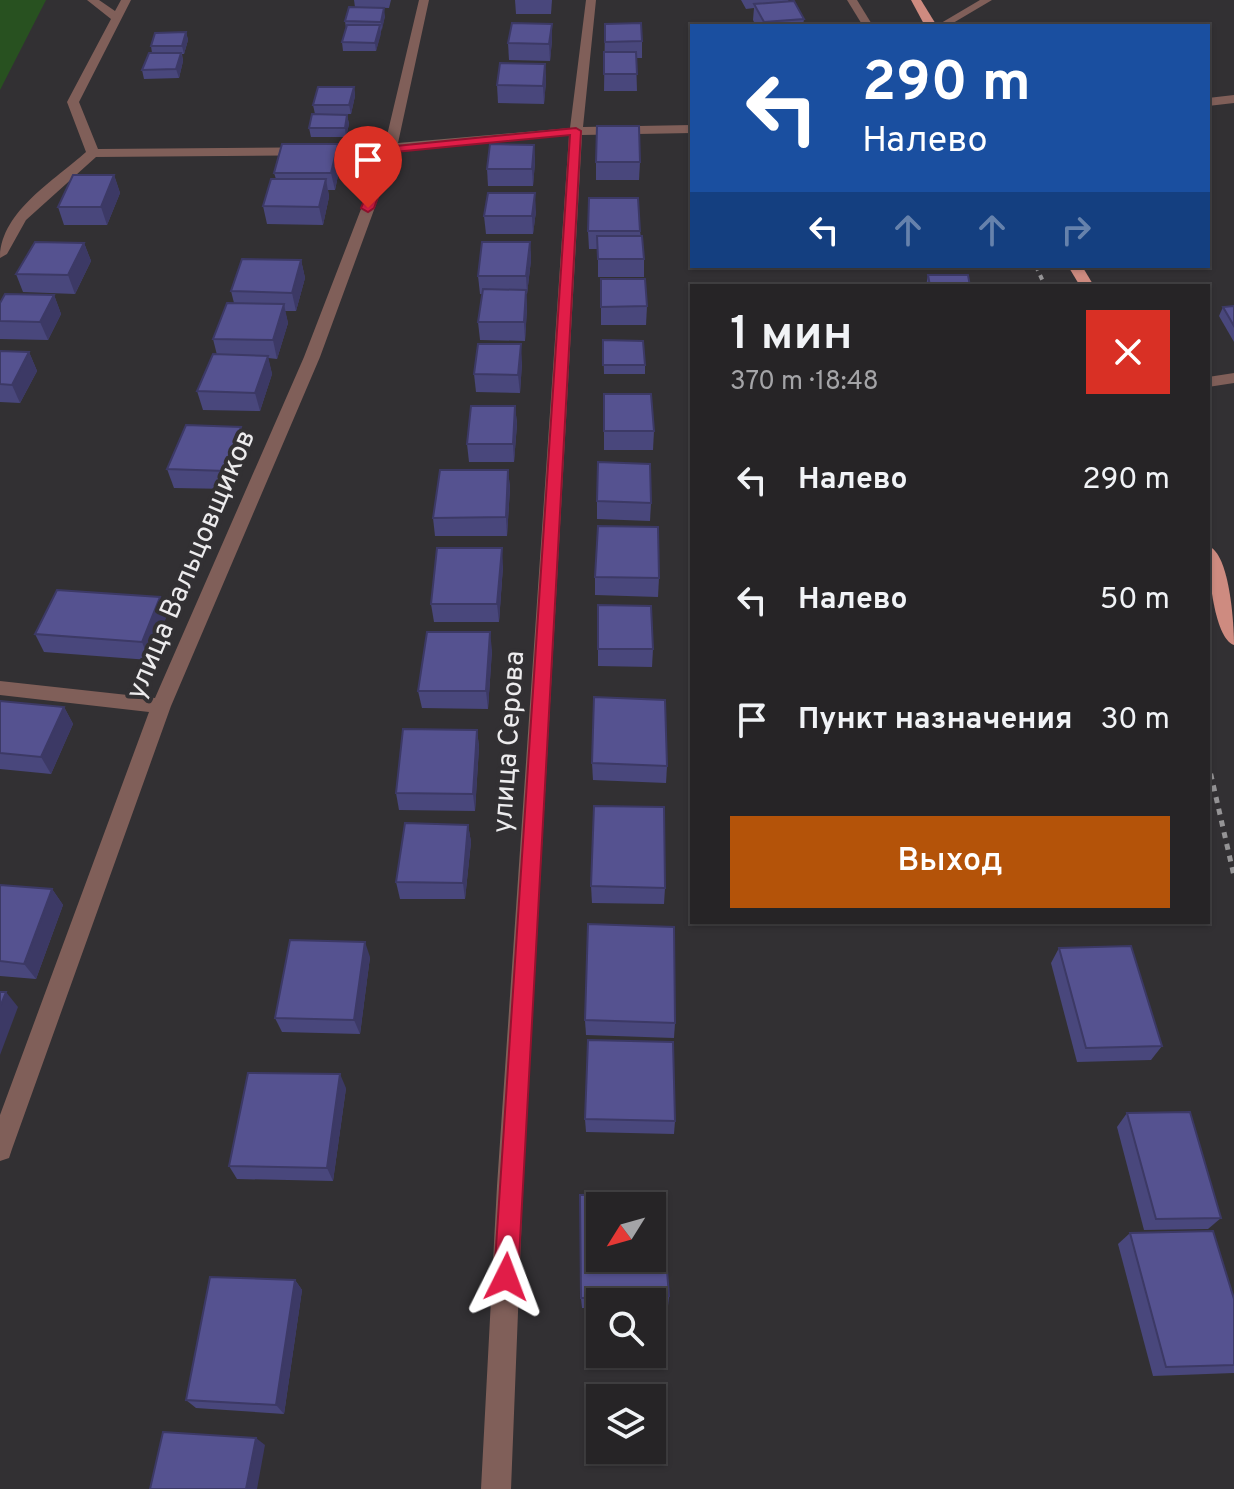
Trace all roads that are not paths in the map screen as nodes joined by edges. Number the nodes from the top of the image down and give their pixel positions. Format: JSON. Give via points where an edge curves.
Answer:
{"nodes":[{"id":1,"x":92,"y":0,"type":"edge"},
{"id":2,"x":126,"y":0,"type":"edge"},
{"id":3,"x":424,"y":0,"type":"edge"},
{"id":4,"x":591,"y":0,"type":"edge"},
{"id":5,"x":852,"y":0,"type":"edge"},
{"id":6,"x":916,"y":0,"type":"edge"},
{"id":7,"x":987,"y":0,"type":"edge"},
{"id":8,"x":118,"y":19,"type":"junction"},
{"id":9,"x":867,"y":24,"type":"edge"},
{"id":10,"x":930,"y":24,"type":"edge"},
{"id":11,"x":945,"y":24,"type":"edge"},
{"id":12,"x":1234,"y":99,"type":"edge"},
{"id":13,"x":1210,"y":102,"type":"edge"},
{"id":14,"x":690,"y":129,"type":"edge"},
{"id":15,"x":576,"y":131,"type":"junction"},
{"id":16,"x":390,"y":149,"type":"junction"},
{"id":17,"x":93,"y":153,"type":"junction"},
{"id":18,"x":20,"y":218,"type":"junction"},
{"id":19,"x":0,"y":227,"type":"edge"},
{"id":20,"x":0,"y":254,"type":"edge"},
{"id":21,"x":1234,"y":378,"type":"edge"},
{"id":22,"x":1210,"y":382,"type":"edge"},
{"id":23,"x":1210,"y":559,"type":"edge"},
{"id":24,"x":1234,"y":638,"type":"edge"},
{"id":25,"x":0,"y":688,"type":"edge"},
{"id":26,"x":161,"y":706,"type":"junction"},
{"id":27,"x":0,"y":1149,"type":"edge"},
{"id":28,"x":496,"y":1489,"type":"edge"}],
"edges":[{"from":1,"to":8,"type":"street"},
{"from":2,"to":8,"type":"street"},
{"from":3,"to":16,"type":"street","name":"улица Вальцовщиков"},
{"from":4,"to":15,"type":"street","name":"улица Серова"},
{"from":5,"to":9,"type":"lane"},
{"from":6,"to":10,"type":"main road"},
{"from":7,"to":11,"type":"lane"},
{"from":8,"to":17,"type":"street","via":[[73,102]]},
{"from":12,"to":13,"type":"street"},
{"from":14,"to":15,"type":"street"},
{"from":15,"to":16,"type":"street"},
{"from":15,"to":28,"type":"street","name":"улица Серова"},
{"from":16,"to":17,"type":"street"},
{"from":16,"to":26,"type":"street","name":"улица Вальцовщиков","via":[[312,357]]},
{"from":17,"to":18,"type":"street"},
{"from":18,"to":19,"type":"street"},
{"from":18,"to":20,"type":"street"},
{"from":21,"to":22,"type":"street"},
{"from":23,"to":24,"type":"main road"},
{"from":25,"to":26,"type":"street"},
{"from":26,"to":27,"type":"street","name":"улица Вальцовщиков"}]}
